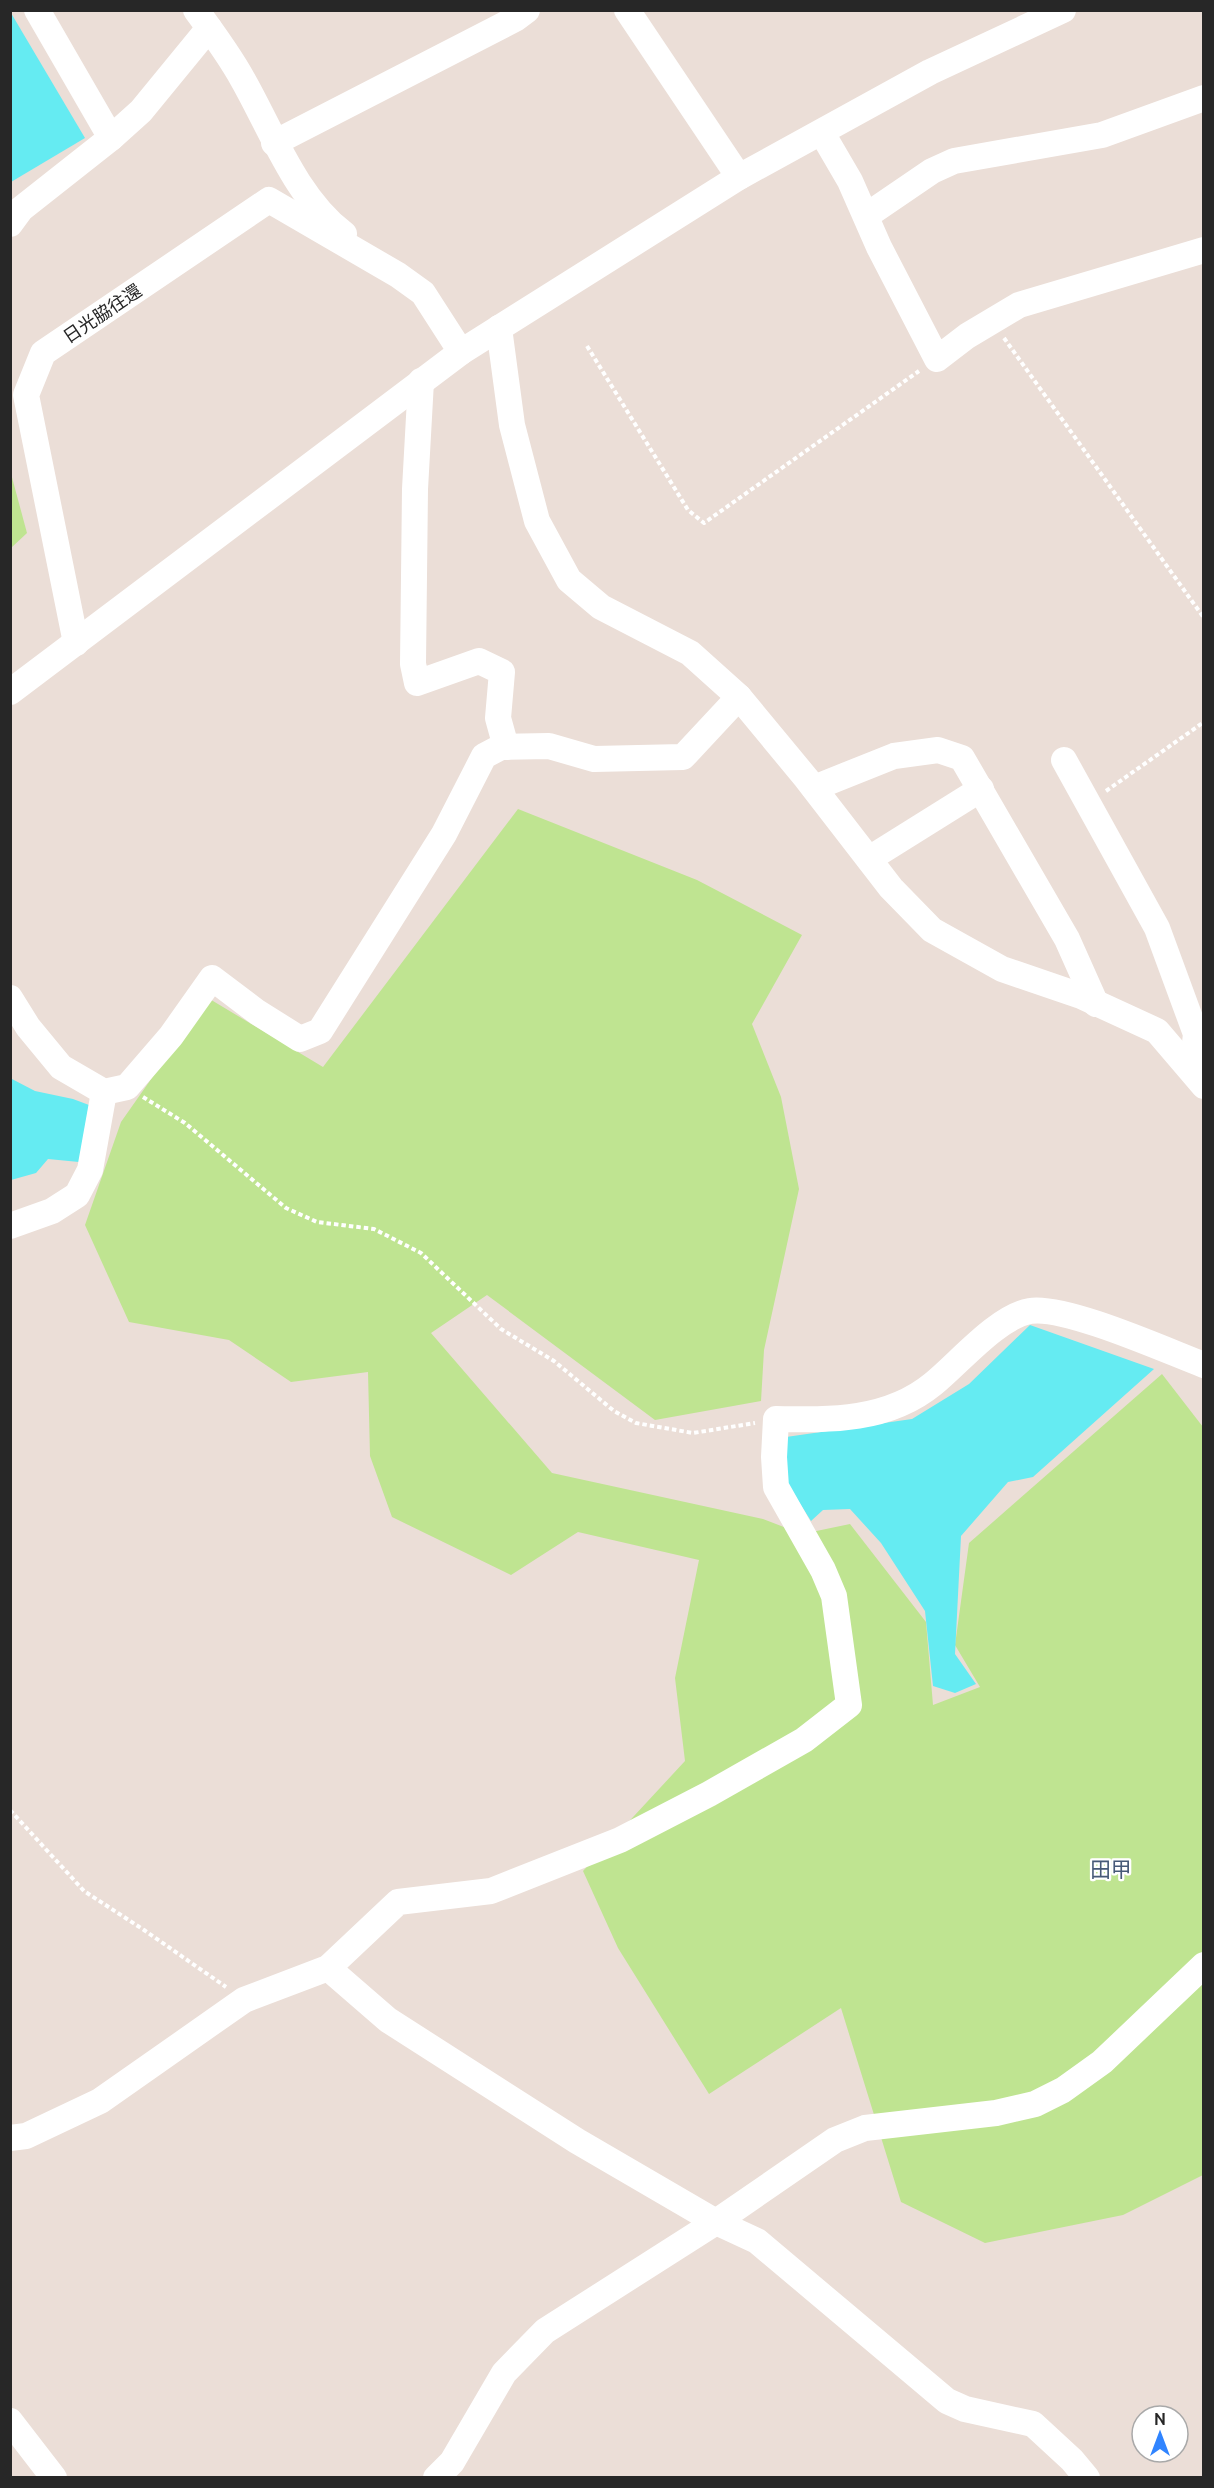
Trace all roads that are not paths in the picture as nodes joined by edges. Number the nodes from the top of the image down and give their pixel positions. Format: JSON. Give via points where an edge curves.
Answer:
{"nodes":[{"id":1,"x":37,"y":10,"type":"edge"},
{"id":2,"x":527,"y":10,"type":"edge"},
{"id":3,"x":627,"y":10,"type":"edge"},
{"id":4,"x":1063,"y":10,"type":"edge"},
{"id":5,"x":203,"y":19,"type":"edge"},
{"id":6,"x":1203,"y":98,"type":"edge"},
{"id":7,"x":822,"y":133,"type":"junction"},
{"id":8,"x":111,"y":138,"type":"junction"},
{"id":9,"x":274,"y":143,"type":"junction"},
{"id":10,"x":739,"y":177,"type":"junction"},
{"id":11,"x":866,"y":216,"type":"junction"},
{"id":12,"x":10,"y":224,"type":"edge"},
{"id":13,"x":1203,"y":250,"type":"edge"},
{"id":14,"x":398,"y":274,"type":"junction"},
{"id":15,"x":499,"y":328,"type":"junction"},
{"id":16,"x":461,"y":352,"type":"junction"},
{"id":17,"x":421,"y":381,"type":"junction"},
{"id":18,"x":18,"y":396,"type":"edge"},
{"id":19,"x":76,"y":643,"type":"junction"},
{"id":20,"x":10,"y":692,"type":"edge"},
{"id":21,"x":739,"y":697,"type":"junction"},
{"id":22,"x":506,"y":747,"type":"junction"},
{"id":23,"x":1064,"y":760,"type":"dead end"},
{"id":24,"x":814,"y":788,"type":"junction"},
{"id":25,"x":981,"y":789,"type":"junction"},
{"id":26,"x":869,"y":860,"type":"junction"},
{"id":27,"x":10,"y":998,"type":"edge"},
{"id":28,"x":1096,"y":1004,"type":"junction"},
{"id":29,"x":1198,"y":1078,"type":"edge"},
{"id":30,"x":116,"y":1090,"type":"junction"},
{"id":31,"x":10,"y":1226,"type":"edge"},
{"id":32,"x":1203,"y":1365,"type":"edge"},
{"id":33,"x":1203,"y":1965,"type":"edge"},
{"id":34,"x":328,"y":1968,"type":"junction"},
{"id":35,"x":10,"y":2138,"type":"edge"},
{"id":36,"x":716,"y":2222,"type":"junction"},
{"id":37,"x":10,"y":2421,"type":"edge"},
{"id":38,"x":451,"y":2472,"type":"edge"},
{"id":39,"x":54,"y":2478,"type":"edge"},
{"id":40,"x":1087,"y":2478,"type":"edge"}],
"edges":[{"from":1,"to":8,"type":"street"},
{"from":2,"to":9,"type":"street","via":[[515,20]]},
{"from":3,"to":10,"type":"street"},
{"from":4,"to":7,"type":"street","via":[[930,72]]},
{"from":5,"to":8,"type":"street","via":[[141,111]]},
{"from":5,"to":9,"type":"street","via":[[243,79]]},
{"from":6,"to":11,"type":"street","via":[[1102,135],[954,161],[932,171]]},
{"from":7,"to":10,"type":"street"},
{"from":7,"to":11,"type":"street"},
{"from":8,"to":12,"type":"street","via":[[21,209]]},
{"from":9,"to":14,"type":"street","via":[[338,230]]},
{"from":10,"to":15,"type":"street"},
{"from":11,"to":13,"type":"street","via":[[937,359],[1019,305]]},
{"from":14,"to":16,"type":"street","name":"日光脇往還","via":[[423,293]]},
{"from":14,"to":18,"type":"street","name":"日光脇往還","via":[[268,200],[43,353]]},
{"from":15,"to":16,"type":"street"},
{"from":15,"to":21,"type":"street","via":[[512,425],[537,521],[569,580],[601,607],[690,653]]},
{"from":16,"to":17,"type":"street"},
{"from":17,"to":19,"type":"street"},
{"from":17,"to":22,"type":"street","via":[[415,489],[413,664],[417,683],[480,661],[502,672],[498,718]]},
{"from":18,"to":19,"type":"street","name":"日光脇往還"},
{"from":19,"to":20,"type":"street"},
{"from":21,"to":22,"type":"street","via":[[683,757],[594,759],[549,746]]},
{"from":21,"to":24,"type":"street"},
{"from":22,"to":30,"type":"street","via":[[484,756],[444,834],[320,1031],[300,1039],[212,978],[171,1036]]},
{"from":23,"to":29,"type":"street","via":[[1157,928],[1196,1034]]},
{"from":24,"to":25,"type":"street","via":[[894,756],[938,750],[962,758]]},
{"from":24,"to":26,"type":"street"},
{"from":25,"to":26,"type":"street"},
{"from":25,"to":28,"type":"street","via":[[1062,930]]},
{"from":26,"to":28,"type":"street","via":[[932,930],[1002,969]]},
{"from":27,"to":30,"type":"street","via":[[28,1028],[61,1067]]},
{"from":28,"to":29,"type":"street","via":[[1157,1031]]},
{"from":30,"to":31,"type":"street","via":[[90,1170],[77,1195],[52,1211]]},
{"from":32,"to":34,"type":"street","via":[[1083,1319],[1030,1311],[993,1329],[931,1386],[895,1408],[843,1420],[776,1419],[776,1487],[834,1596],[849,1705],[804,1740],[620,1840],[491,1891],[398,1902]]},
{"from":33,"to":36,"type":"street","via":[[1102,2062],[1063,2090],[1035,2104],[1006,2111],[865,2128],[836,2140]]},
{"from":34,"to":35,"type":"street","via":[[244,2000],[100,2101],[26,2136]]},
{"from":34,"to":36,"type":"street","via":[[388,2020],[577,2141]]},
{"from":36,"to":38,"type":"street","via":[[545,2331],[504,2373]]},
{"from":36,"to":40,"type":"street","via":[[757,2241],[947,2401],[965,2409],[1034,2424]]},
{"from":37,"to":39,"type":"street"}]}
